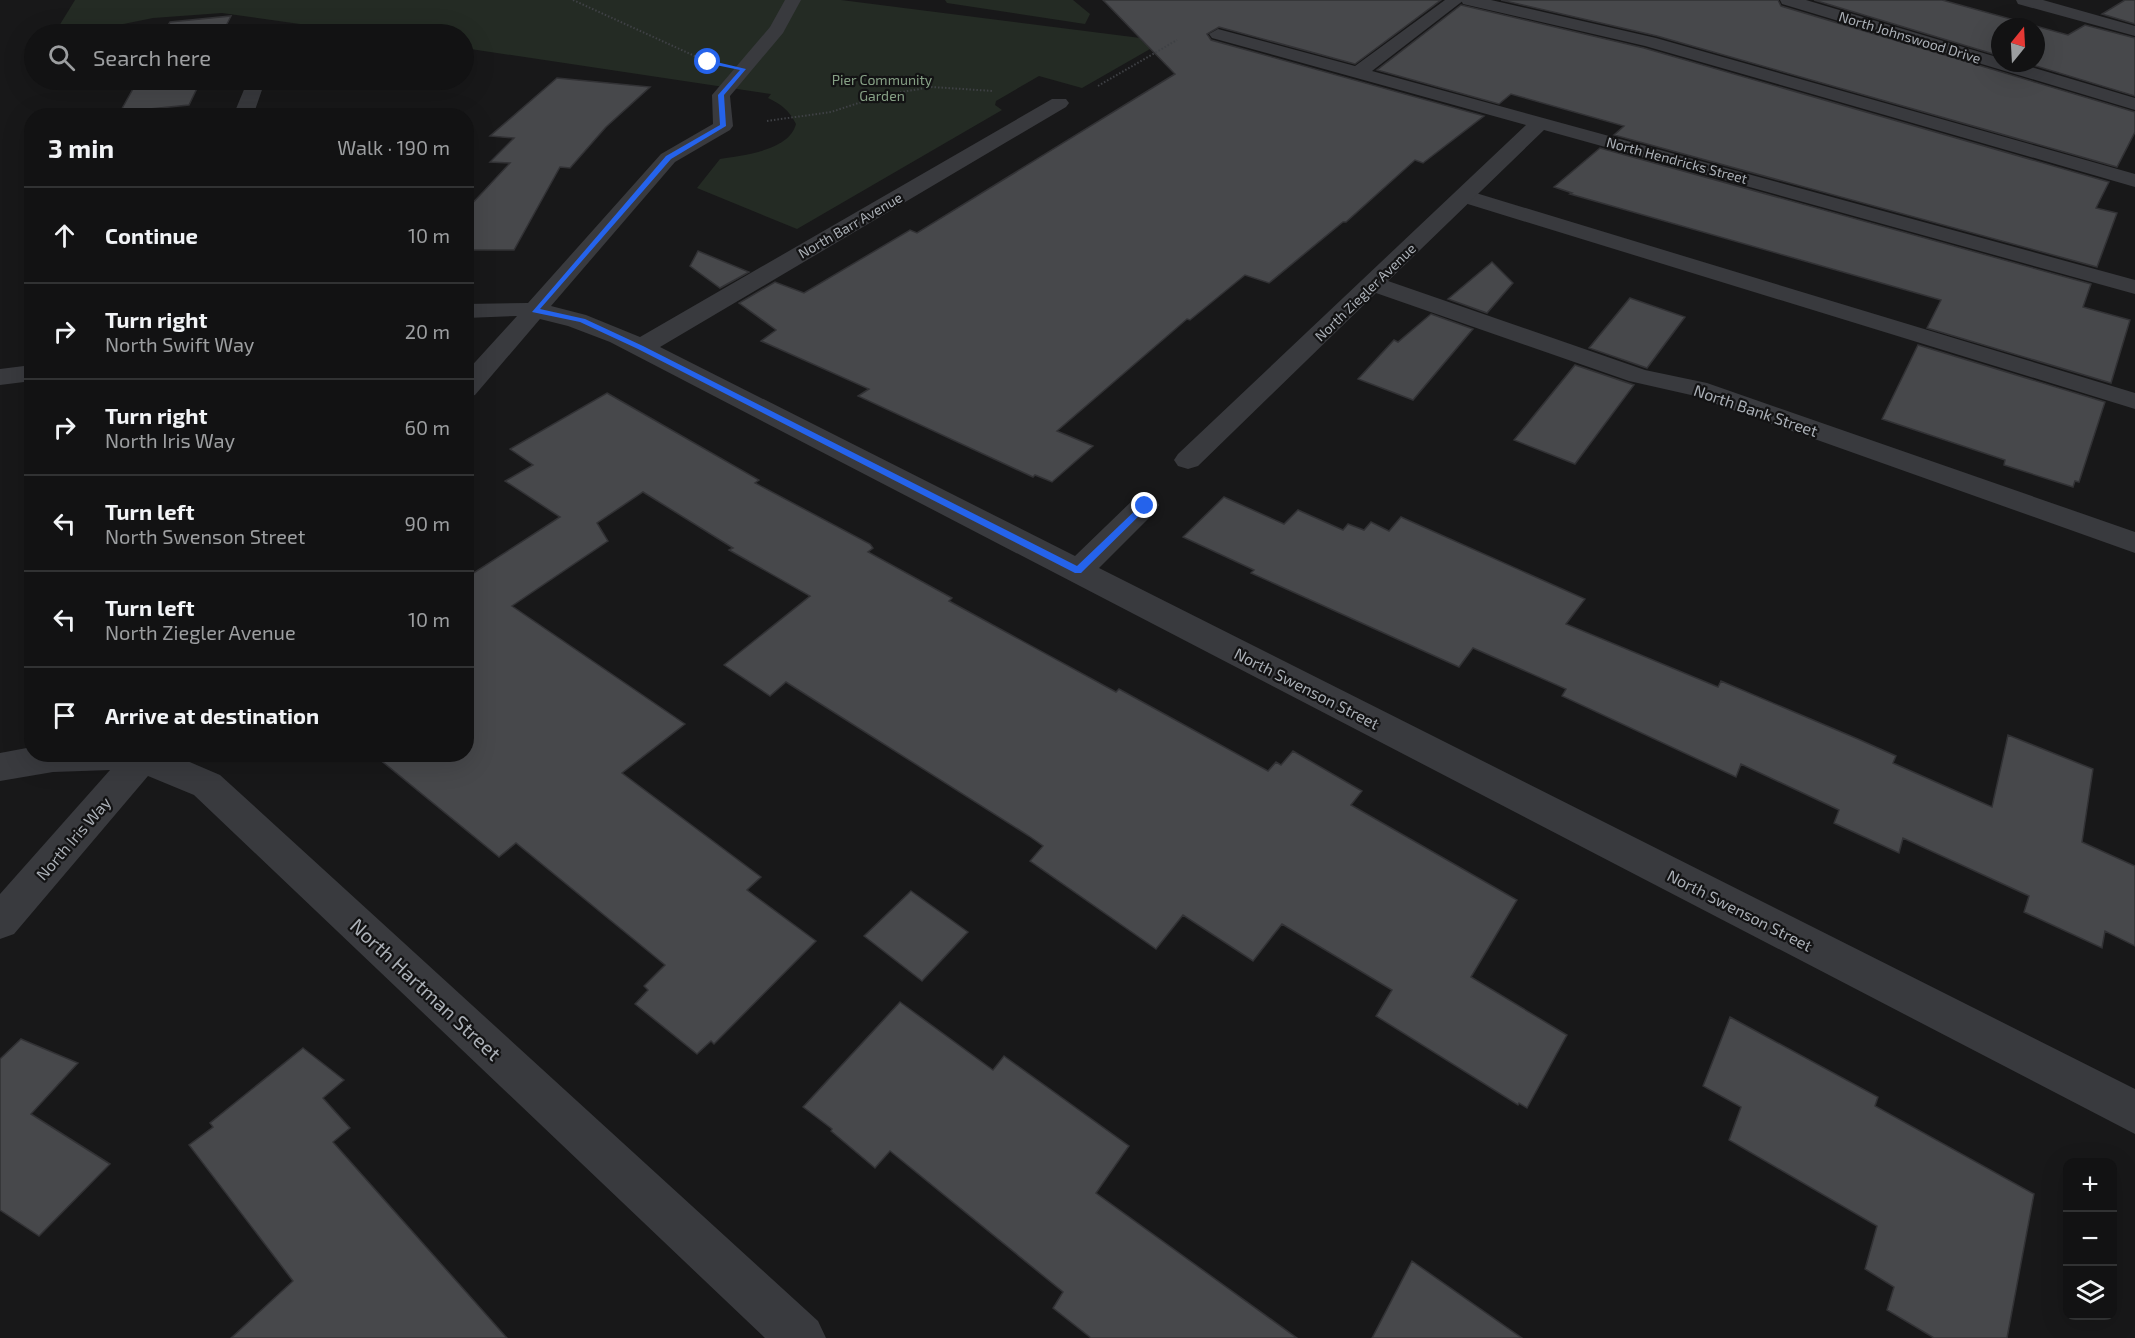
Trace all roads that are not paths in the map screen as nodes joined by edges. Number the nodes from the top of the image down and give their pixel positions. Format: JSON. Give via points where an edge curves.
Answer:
{"nodes":[{"id":1,"x":793,"y":0,"type":"edge"},
{"id":2,"x":1456,"y":0,"type":"edge"},
{"id":3,"x":1469,"y":0,"type":"edge"},
{"id":4,"x":1788,"y":0,"type":"edge"},
{"id":5,"x":2024,"y":0,"type":"edge"},
{"id":6,"x":2135,"y":30,"type":"edge"},
{"id":7,"x":1218,"y":34,"type":"road end"},
{"id":8,"x":1359,"y":72,"type":"junction"},
{"id":9,"x":253,"y":90,"type":"edge"},
{"id":10,"x":1059,"y":103,"type":"road end"},
{"id":11,"x":2135,"y":104,"type":"edge"},
{"id":12,"x":246,"y":108,"type":"edge"},
{"id":13,"x":1541,"y":122,"type":"junction"},
{"id":14,"x":2135,"y":181,"type":"edge"},
{"id":15,"x":1466,"y":196,"type":"junction"},
{"id":16,"x":1374,"y":284,"type":"junction"},
{"id":17,"x":2135,"y":287,"type":"edge"},
{"id":18,"x":535,"y":310,"type":"junction"},
{"id":19,"x":474,"y":311,"type":"edge"},
{"id":20,"x":641,"y":347,"type":"junction"},
{"id":21,"x":24,"y":374,"type":"edge"},
{"id":22,"x":0,"y":377,"type":"edge"},
{"id":23,"x":474,"y":380,"type":"edge"},
{"id":24,"x":2135,"y":401,"type":"edge"},
{"id":25,"x":1188,"y":460,"type":"dead end"},
{"id":26,"x":1145,"y":506,"type":"dead end"},
{"id":27,"x":2135,"y":543,"type":"edge"},
{"id":28,"x":1078,"y":571,"type":"junction"},
{"id":29,"x":26,"y":762,"type":"edge"},
{"id":30,"x":140,"y":762,"type":"edge"},
{"id":31,"x":155,"y":762,"type":"edge"},
{"id":32,"x":0,"y":767,"type":"edge"},
{"id":33,"x":0,"y":922,"type":"edge"},
{"id":34,"x":2135,"y":1112,"type":"edge"},
{"id":35,"x":801,"y":1338,"type":"edge"}],
"edges":[{"from":1,"to":18,"type":"street","via":[[777,28],[721,95],[723,126],[668,158]]},
{"from":2,"to":8,"type":"street"},
{"from":3,"to":14,"type":"street","via":[[1650,42]]},
{"from":4,"to":11,"type":"street","name":"North Johnswood Drive"},
{"from":5,"to":6,"type":"street"},
{"from":7,"to":8,"type":"street","name":"North Hendricks Street"},
{"from":8,"to":13,"type":"street","name":"North Hendricks Street"},
{"from":9,"to":12,"type":"street"},
{"from":10,"to":20,"type":"street","name":"North Barr Avenue"},
{"from":13,"to":15,"type":"street","name":"North Ziegler Avenue"},
{"from":13,"to":17,"type":"street","name":"North Hendricks Street"},
{"from":15,"to":16,"type":"street","name":"North Ziegler Avenue"},
{"from":15,"to":24,"type":"street"},
{"from":16,"to":25,"type":"street","name":"North Ziegler Avenue"},
{"from":16,"to":27,"type":"street","name":"North Bank Street","via":[[1638,376],[1698,389]]},
{"from":18,"to":19,"type":"street","name":"North Swenson Street"},
{"from":18,"to":20,"type":"street","name":"North Swenson Street","via":[[582,320]]},
{"from":18,"to":23,"type":"street"},
{"from":20,"to":28,"type":"street","name":"North Swenson Street"},
{"from":21,"to":22,"type":"street"},
{"from":26,"to":28,"type":"street"},
{"from":28,"to":34,"type":"street","name":"North Swenson Street"},
{"from":29,"to":32,"type":"street","name":"North Hartman Street"},
{"from":30,"to":33,"type":"street","name":"North Iris Way"},
{"from":31,"to":35,"type":"street","name":"North Hartman Street","via":[[207,785]]}]}
